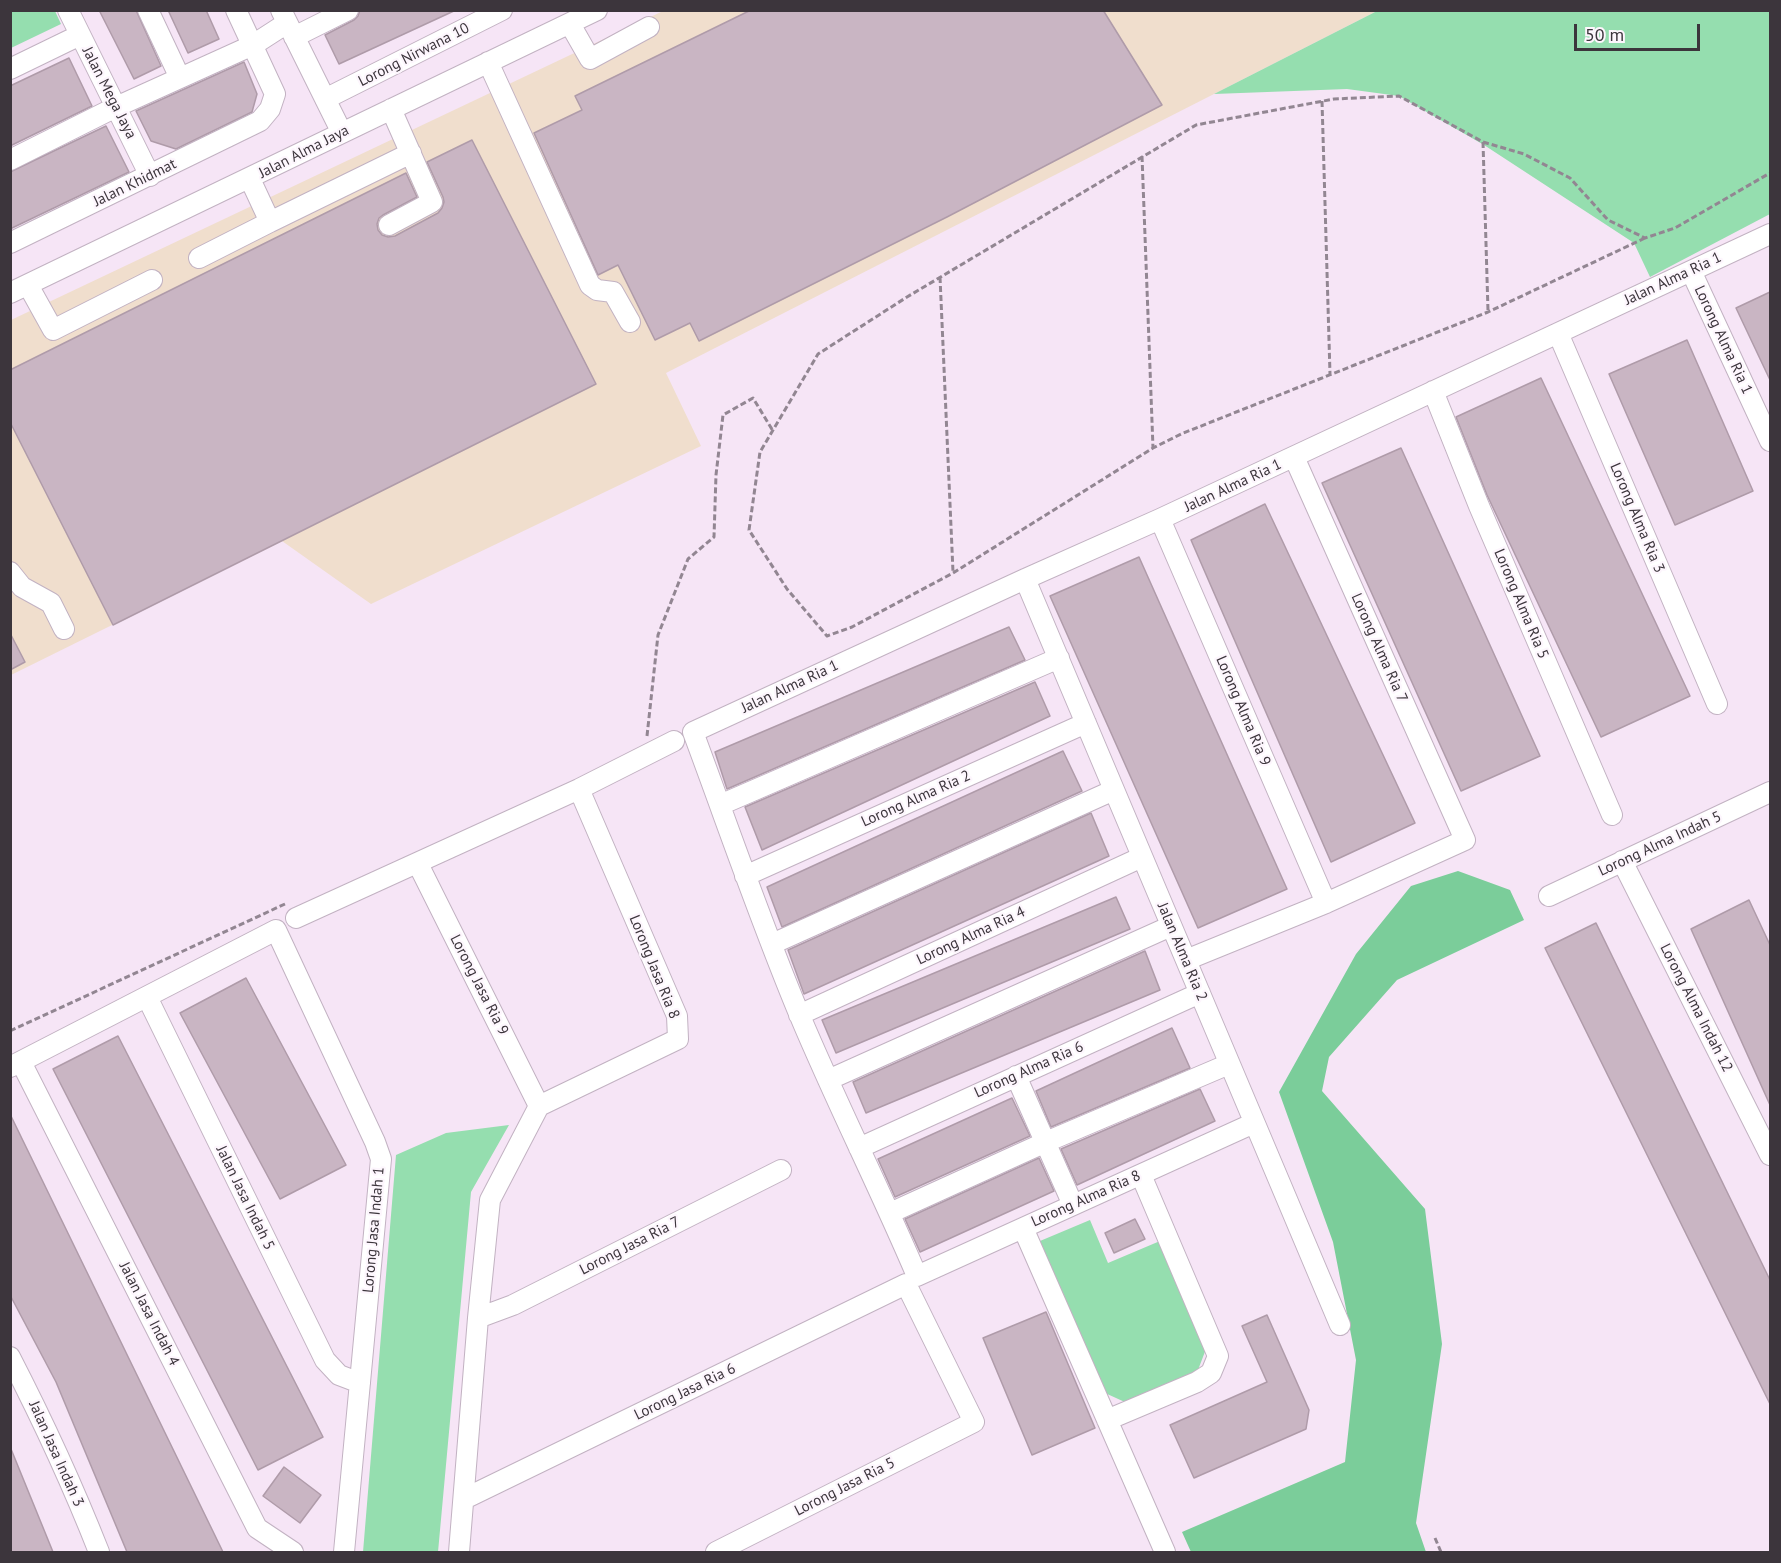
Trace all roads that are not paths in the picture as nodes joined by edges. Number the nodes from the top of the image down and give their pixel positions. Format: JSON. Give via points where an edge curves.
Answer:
{"nodes":[{"id":1,"x":68,"y":10,"type":"edge"},
{"id":2,"x":148,"y":10,"type":"edge"},
{"id":3,"x":236,"y":10,"type":"edge"},
{"id":4,"x":348,"y":10,"type":"edge"},
{"id":5,"x":597,"y":10,"type":"edge"},
{"id":6,"x":494,"y":12,"type":"edge"},
{"id":7,"x":287,"y":23,"type":"edge"},
{"id":8,"x":570,"y":24,"type":"junction"},
{"id":9,"x":649,"y":27,"type":"dead end"},
{"id":10,"x":80,"y":35,"type":"junction"},
{"id":11,"x":253,"y":45,"type":"junction"},
{"id":12,"x":488,"y":62,"type":"junction"},
{"id":13,"x":10,"y":69,"type":"edge"},
{"id":14,"x":180,"y":78,"type":"junction"},
{"id":15,"x":325,"y":99,"type":"junction"},
{"id":16,"x":116,"y":107,"type":"junction"},
{"id":17,"x":392,"y":109,"type":"junction"},
{"id":18,"x":342,"y":133,"type":"junction"},
{"id":19,"x":411,"y":153,"type":"junction"},
{"id":20,"x":10,"y":160,"type":"edge"},
{"id":21,"x":150,"y":176,"type":"junction"},
{"id":22,"x":250,"y":179,"type":"junction"},
{"id":23,"x":270,"y":222,"type":"junction"},
{"id":24,"x":389,"y":225,"type":"dead end"},
{"id":25,"x":1770,"y":234,"type":"edge"},
{"id":26,"x":10,"y":243,"type":"edge"},
{"id":27,"x":199,"y":258,"type":"dead end"},
{"id":28,"x":1691,"y":271,"type":"junction"},
{"id":29,"x":152,"y":280,"type":"dead end"},
{"id":30,"x":19,"y":289,"type":"edge"},
{"id":31,"x":630,"y":321,"type":"dead end"},
{"id":32,"x":1558,"y":333,"type":"junction"},
{"id":33,"x":1433,"y":391,"type":"junction"},
{"id":34,"x":1770,"y":441,"type":"edge"},
{"id":35,"x":1294,"y":457,"type":"junction"},
{"id":36,"x":1160,"y":519,"type":"junction"},
{"id":37,"x":10,"y":572,"type":"edge"},
{"id":38,"x":1025,"y":579,"type":"junction"},
{"id":39,"x":64,"y":629,"type":"dead end"},
{"id":40,"x":1059,"y":658,"type":"junction"},
{"id":41,"x":1717,"y":704,"type":"dead end"},
{"id":42,"x":1086,"y":723,"type":"junction"},
{"id":43,"x":674,"y":741,"type":"dead end"},
{"id":44,"x":579,"y":789,"type":"junction"},
{"id":45,"x":1114,"y":790,"type":"junction"},
{"id":46,"x":1769,"y":797,"type":"edge"},
{"id":47,"x":720,"y":806,"type":"junction"},
{"id":48,"x":1612,"y":815,"type":"dead end"},
{"id":49,"x":1142,"y":857,"type":"junction"},
{"id":50,"x":1622,"y":861,"type":"junction"},
{"id":51,"x":418,"y":864,"type":"junction"},
{"id":52,"x":745,"y":876,"type":"junction"},
{"id":53,"x":1549,"y":896,"type":"dead end"},
{"id":54,"x":1326,"y":903,"type":"junction"},
{"id":55,"x":294,"y":910,"type":"road end"},
{"id":56,"x":1171,"y":926,"type":"junction"},
{"id":57,"x":772,"y":944,"type":"junction"},
{"id":58,"x":1186,"y":960,"type":"junction"},
{"id":59,"x":1200,"y":993,"type":"junction"},
{"id":60,"x":147,"y":997,"type":"junction"},
{"id":61,"x":800,"y":1015,"type":"junction"},
{"id":62,"x":16,"y":1064,"type":"edge"},
{"id":63,"x":1230,"y":1064,"type":"junction"},
{"id":64,"x":1016,"y":1076,"type":"junction"},
{"id":65,"x":828,"y":1080,"type":"junction"},
{"id":66,"x":539,"y":1106,"type":"junction"},
{"id":67,"x":1254,"y":1123,"type":"junction"},
{"id":68,"x":1046,"y":1142,"type":"junction"},
{"id":69,"x":858,"y":1148,"type":"junction"},
{"id":70,"x":1770,"y":1155,"type":"edge"},
{"id":71,"x":781,"y":1170,"type":"dead end"},
{"id":72,"x":1140,"y":1174,"type":"junction"},
{"id":73,"x":1073,"y":1205,"type":"junction"},
{"id":74,"x":891,"y":1213,"type":"junction"},
{"id":75,"x":1023,"y":1228,"type":"junction"},
{"id":76,"x":912,"y":1280,"type":"junction"},
{"id":77,"x":478,"y":1318,"type":"junction"},
{"id":78,"x":1340,"y":1325,"type":"dead end"},
{"id":79,"x":10,"y":1357,"type":"edge"},
{"id":80,"x":360,"y":1383,"type":"junction"},
{"id":81,"x":1107,"y":1420,"type":"junction"},
{"id":82,"x":465,"y":1500,"type":"junction"},
{"id":83,"x":99,"y":1552,"type":"edge"},
{"id":84,"x":293,"y":1552,"type":"edge"},
{"id":85,"x":344,"y":1552,"type":"edge"},
{"id":86,"x":459,"y":1552,"type":"edge"},
{"id":87,"x":716,"y":1552,"type":"edge"},
{"id":88,"x":1165,"y":1552,"type":"edge"}],
"edges":[{"from":1,"to":10,"type":"street","name":"Jalan Mega Jaya"},
{"from":2,"to":14,"type":"street"},
{"from":3,"to":11,"type":"street"},
{"from":4,"to":7,"type":"street"},
{"from":5,"to":8,"type":"street","name":"Jalan Alma Jaya"},
{"from":6,"to":15,"type":"street","name":"Lorong Nirwana 10"},
{"from":7,"to":11,"type":"street"},
{"from":7,"to":15,"type":"street"},
{"from":8,"to":9,"type":"street","via":[[590,59]]},
{"from":8,"to":12,"type":"street","name":"Jalan Alma Jaya"},
{"from":10,"to":13,"type":"street"},
{"from":10,"to":16,"type":"street","name":"Jalan Mega Jaya"},
{"from":11,"to":14,"type":"street"},
{"from":11,"to":21,"type":"street","name":"Jalan Khidmat","via":[[275,94],[270,109],[260,121]]},
{"from":12,"to":17,"type":"street","name":"Jalan Alma Jaya"},
{"from":12,"to":31,"type":"street","via":[[590,285],[613,292]]},
{"from":14,"to":16,"type":"street"},
{"from":15,"to":18,"type":"street"},
{"from":16,"to":20,"type":"street"},
{"from":16,"to":21,"type":"street","name":"Jalan Mega Jaya"},
{"from":17,"to":18,"type":"street","name":"Jalan Alma Jaya"},
{"from":17,"to":19,"type":"street"},
{"from":18,"to":22,"type":"street","name":"Jalan Alma Jaya"},
{"from":19,"to":23,"type":"street"},
{"from":19,"to":24,"type":"street","via":[[432,202]]},
{"from":21,"to":26,"type":"street","name":"Jalan Khidmat"},
{"from":22,"to":23,"type":"street"},
{"from":22,"to":30,"type":"street","name":"Jalan Alma Jaya"},
{"from":23,"to":27,"type":"street"},
{"from":25,"to":28,"type":"street","name":"Jalan Alma Ria 1"},
{"from":28,"to":32,"type":"street","name":"Jalan Alma Ria 1"},
{"from":28,"to":34,"type":"street","name":"Lorong Alma Ria 1"},
{"from":29,"to":30,"type":"street","via":[[53,330]]},
{"from":32,"to":33,"type":"street","name":"Jalan Alma Ria 1"},
{"from":32,"to":41,"type":"street","name":"Lorong Alma Ria 3"},
{"from":33,"to":35,"type":"street","name":"Jalan Alma Ria 1"},
{"from":33,"to":48,"type":"street","name":"Lorong Alma Ria 5"},
{"from":35,"to":36,"type":"street","name":"Jalan Alma Ria 1"},
{"from":35,"to":54,"type":"street","name":"Lorong Alma Ria 7","via":[[1464,840]]},
{"from":36,"to":38,"type":"street","name":"Jalan Alma Ria 1"},
{"from":36,"to":54,"type":"street","name":"Lorong Alma Ria 9"},
{"from":37,"to":39,"type":"street","via":[[22,586],[51,603]]},
{"from":38,"to":40,"type":"street","name":"Jalan Alma Ria 2"},
{"from":38,"to":47,"type":"street","name":"Jalan Alma Ria 1","via":[[693,732]]},
{"from":40,"to":42,"type":"street","name":"Jalan Alma Ria 2"},
{"from":40,"to":47,"type":"street"},
{"from":42,"to":45,"type":"street","name":"Jalan Alma Ria 2"},
{"from":42,"to":52,"type":"street","name":"Lorong Alma Ria 2"},
{"from":43,"to":44,"type":"street"},
{"from":44,"to":51,"type":"street"},
{"from":44,"to":66,"type":"street","name":"Lorong Jasa Ria 8","via":[[677,1016],[678,1039]]},
{"from":45,"to":49,"type":"street","name":"Jalan Alma Ria 2"},
{"from":45,"to":57,"type":"street"},
{"from":46,"to":50,"type":"street","name":"Lorong Alma Indah 5"},
{"from":47,"to":52,"type":"street"},
{"from":49,"to":56,"type":"street","name":"Jalan Alma Ria 2"},
{"from":49,"to":61,"type":"street","name":"Lorong Alma Ria 4"},
{"from":50,"to":53,"type":"street","name":"Lorong Alma Indah 5"},
{"from":50,"to":70,"type":"street","name":"Lorong Alma Indah 12"},
{"from":51,"to":55,"type":"street"},
{"from":51,"to":66,"type":"street","name":"Lorong Jasa Ria 9"},
{"from":52,"to":57,"type":"street"},
{"from":54,"to":58,"type":"street"},
{"from":56,"to":58,"type":"street","name":"Jalan Alma Ria 2"},
{"from":56,"to":65,"type":"street"},
{"from":57,"to":61,"type":"street"},
{"from":58,"to":59,"type":"street","name":"Jalan Alma Ria 2"},
{"from":59,"to":63,"type":"street","name":"Jalan Alma Ria 2"},
{"from":59,"to":64,"type":"street","name":"Lorong Alma Ria 6"},
{"from":60,"to":62,"type":"street"},
{"from":60,"to":80,"type":"street","name":"Jalan Jasa Indah 5","via":[[325,1360],[339,1375]]},
{"from":60,"to":80,"type":"street","name":"Lorong Jasa Indah 1","via":[[276,930],[381,1158]]},
{"from":61,"to":65,"type":"street"},
{"from":62,"to":84,"type":"street","name":"Jalan Jasa Indah 4","via":[[257,1528]]},
{"from":63,"to":67,"type":"street","name":"Jalan Alma Ria 2"},
{"from":63,"to":68,"type":"street"},
{"from":64,"to":68,"type":"street"},
{"from":64,"to":69,"type":"street","name":"Lorong Alma Ria 6"},
{"from":65,"to":69,"type":"street"},
{"from":66,"to":77,"type":"street","via":[[490,1200]]},
{"from":67,"to":72,"type":"street","name":"Lorong Alma Ria 8"},
{"from":67,"to":78,"type":"street","name":"Jalan Alma Ria 2"},
{"from":68,"to":73,"type":"street"},
{"from":68,"to":74,"type":"street"},
{"from":69,"to":74,"type":"street"},
{"from":71,"to":77,"type":"street","name":"Lorong Jasa Ria 7","via":[[513,1305]]},
{"from":72,"to":73,"type":"street","name":"Lorong Alma Ria 8"},
{"from":72,"to":81,"type":"street","via":[[1218,1356],[1211,1373],[1197,1382]]},
{"from":73,"to":75,"type":"street","name":"Lorong Alma Ria 8"},
{"from":74,"to":76,"type":"street"},
{"from":75,"to":76,"type":"street","name":"Lorong Alma Ria 8"},
{"from":75,"to":81,"type":"street"},
{"from":76,"to":82,"type":"street","name":"Lorong Jasa Ria 6"},
{"from":76,"to":87,"type":"street","name":"Lorong Jasa Ria 5","via":[[974,1422]]},
{"from":77,"to":82,"type":"street"},
{"from":79,"to":83,"type":"street","name":"Jalan Jasa Indah 3"},
{"from":80,"to":85,"type":"street","name":"Lorong Jasa Indah 1"},
{"from":81,"to":88,"type":"street"},
{"from":82,"to":86,"type":"street"}]}
